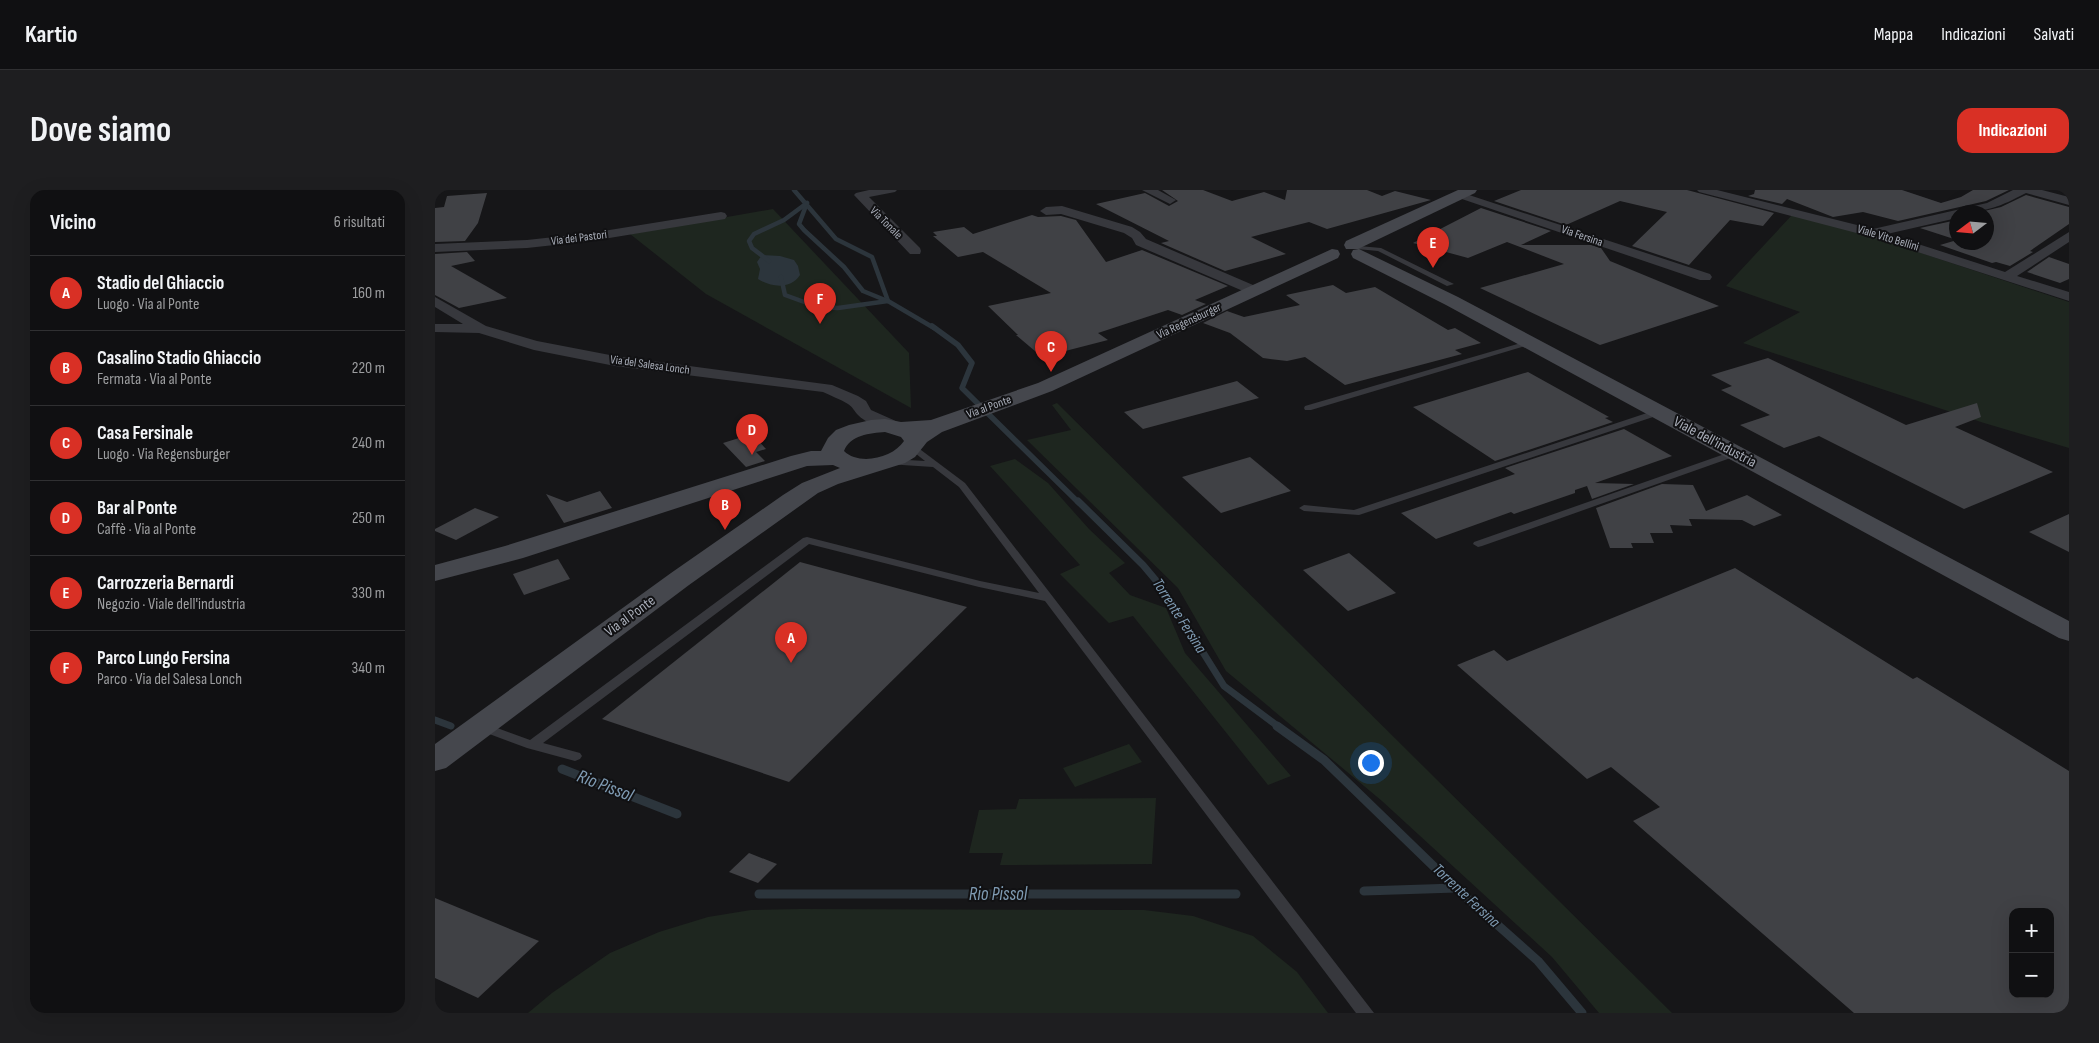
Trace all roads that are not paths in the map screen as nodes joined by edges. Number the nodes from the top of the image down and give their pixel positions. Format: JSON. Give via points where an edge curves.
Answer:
{"nodes":[{"id":1,"x":891,"y":190,"type":"edge"},
{"id":2,"x":1148,"y":190,"type":"edge"},
{"id":3,"x":1703,"y":190,"type":"edge"},
{"id":4,"x":2022,"y":190,"type":"edge"},
{"id":5,"x":2029,"y":190,"type":"edge"},
{"id":6,"x":1465,"y":192,"type":"edge"},
{"id":7,"x":1170,"y":200,"type":"dead end"},
{"id":8,"x":2069,"y":201,"type":"edge"},
{"id":9,"x":1993,"y":205,"type":"edge"},
{"id":10,"x":1046,"y":211,"type":"dead end"},
{"id":11,"x":721,"y":216,"type":"dead end"},
{"id":12,"x":1949,"y":216,"type":"edge"},
{"id":13,"x":1872,"y":233,"type":"junction"},
{"id":14,"x":2069,"y":236,"type":"edge"},
{"id":15,"x":435,"y":248,"type":"edge"},
{"id":16,"x":1357,"y":249,"type":"junction"},
{"id":17,"x":915,"y":252,"type":"dead end"},
{"id":18,"x":2007,"y":276,"type":"junction"},
{"id":19,"x":1705,"y":277,"type":"dead end"},
{"id":20,"x":1450,"y":284,"type":"dead end"},
{"id":21,"x":1255,"y":291,"type":"junction"},
{"id":22,"x":2069,"y":297,"type":"edge"},
{"id":23,"x":435,"y":302,"type":"edge"},
{"id":24,"x":435,"y":328,"type":"edge"},
{"id":25,"x":481,"y":329,"type":"junction"},
{"id":26,"x":1531,"y":343,"type":"junction"},
{"id":27,"x":1045,"y":387,"type":"joint"},
{"id":28,"x":1307,"y":408,"type":"dead end"},
{"id":29,"x":1659,"y":412,"type":"junction"},
{"id":30,"x":865,"y":414,"type":"junction"},
{"id":31,"x":906,"y":436,"type":"junction"},
{"id":32,"x":1735,"y":453,"type":"junction"},
{"id":33,"x":839,"y":454,"type":"junction"},
{"id":34,"x":881,"y":463,"type":"junction"},
{"id":35,"x":933,"y":464,"type":"junction"},
{"id":36,"x":1304,"y":508,"type":"dead end"},
{"id":37,"x":1478,"y":544,"type":"dead end"},
{"id":38,"x":435,"y":572,"type":"edge"},
{"id":39,"x":1051,"y":598,"type":"junction"},
{"id":40,"x":2069,"y":632,"type":"edge"},
{"id":41,"x":490,"y":730,"type":"junction"},
{"id":42,"x":532,"y":745,"type":"junction"},
{"id":43,"x":575,"y":756,"type":"dead end"},
{"id":44,"x":435,"y":760,"type":"edge"},
{"id":45,"x":1366,"y":1013,"type":"edge"}],
"edges":[{"from":1,"to":17,"type":"street","name":"Via Tonale","via":[[860,195]]},
{"from":2,"to":7,"type":"street"},
{"from":3,"to":13,"type":"street","name":"Viale Vito Bellini"},
{"from":4,"to":9,"type":"street"},
{"from":5,"to":8,"type":"street"},
{"from":6,"to":16,"type":"street"},
{"from":6,"to":19,"type":"street","name":"Via Fersina"},
{"from":10,"to":21,"type":"street","via":[[1062,210],[1128,230],[1141,242]]},
{"from":11,"to":15,"type":"street","name":"Via dei Pastori","via":[[591,237]]},
{"from":12,"to":13,"type":"street"},
{"from":13,"to":18,"type":"street","name":"Viale Vito Bellini"},
{"from":14,"to":18,"type":"street"},
{"from":16,"to":20,"type":"lane","via":[[1379,249]]},
{"from":16,"to":21,"type":"street","name":"Via Regensburger","via":[[1348,257],[1332,254]]},
{"from":16,"to":26,"type":"street","name":"Viale dell'industria"},
{"from":18,"to":22,"type":"street","name":"Viale Vito Bellini"},
{"from":21,"to":27,"type":"street","name":"Via Regensburger"},
{"from":23,"to":25,"type":"street","name":"Via del Salesa Lonch"},
{"from":24,"to":25,"type":"street"},
{"from":25,"to":30,"type":"street","name":"Via del Salesa Lonch","via":[[534,345],[615,360],[826,388],[852,399]]},
{"from":26,"to":28,"type":"lane"},
{"from":26,"to":29,"type":"street","name":"Viale dell'industria"},
{"from":27,"to":31,"type":"street","name":"Via al Ponte"},
{"from":29,"to":32,"type":"street","name":"Viale dell'industria"},
{"from":29,"to":36,"type":"lane","via":[[1355,513]]},
{"from":30,"to":31,"type":"street","name":"Via del Salesa Lonch"},
{"from":30,"to":33,"type":"street"},
{"from":31,"to":33,"type":"street","via":[[871,427]]},
{"from":31,"to":34,"type":"street","name":"Via al Ponte","via":[[897,458]]},
{"from":31,"to":35,"type":"lane"},
{"from":32,"to":37,"type":"lane"},
{"from":32,"to":40,"type":"street","name":"Viale dell'industria"},
{"from":33,"to":34,"type":"street","name":"Via al Ponte"},
{"from":33,"to":38,"type":"street","name":"Via al Ponte","via":[[811,458],[763,472],[514,552]]},
{"from":33,"to":41,"type":"street","name":"Via al Ponte","via":[[810,488],[567,663]]},
{"from":34,"to":35,"type":"lane"},
{"from":35,"to":39,"type":"lane","via":[[963,485]]},
{"from":39,"to":42,"type":"lane","via":[[979,584],[807,540]]},
{"from":39,"to":45,"type":"lane"},
{"from":41,"to":42,"type":"lane"},
{"from":41,"to":44,"type":"street","name":"Via al Ponte"},
{"from":42,"to":43,"type":"lane"}]}
